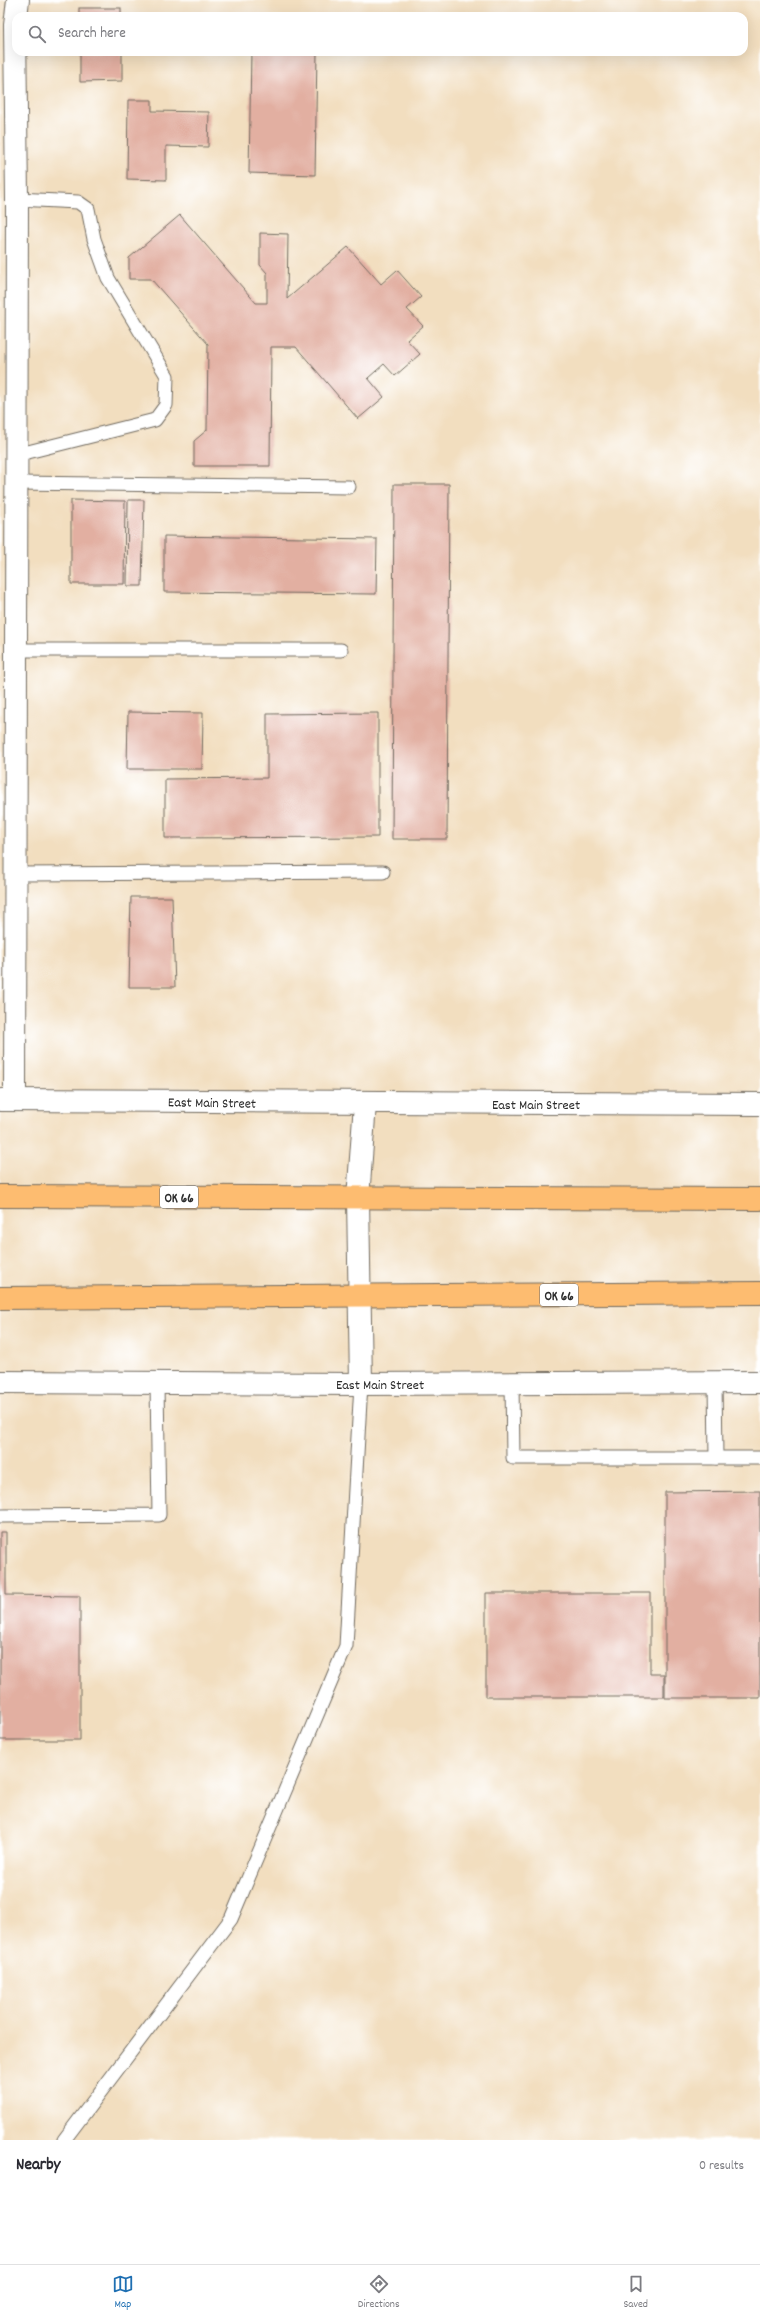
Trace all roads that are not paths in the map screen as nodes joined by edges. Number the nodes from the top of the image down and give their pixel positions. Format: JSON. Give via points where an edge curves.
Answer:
{"nodes":[{"id":1,"x":18,"y":0,"type":"edge"},
{"id":2,"x":17,"y":12,"type":"edge"},
{"id":3,"x":15,"y":56,"type":"edge"},
{"id":4,"x":17,"y":199,"type":"junction"},
{"id":5,"x":8,"y":392,"type":"edge"},
{"id":6,"x":16,"y":455,"type":"junction"},
{"id":7,"x":16,"y":483,"type":"junction"},
{"id":8,"x":349,"y":487,"type":"dead end"},
{"id":9,"x":17,"y":650,"type":"junction"},
{"id":10,"x":341,"y":650,"type":"dead end"},
{"id":11,"x":383,"y":872,"type":"dead end"},
{"id":12,"x":17,"y":874,"type":"junction"},
{"id":13,"x":7,"y":1100,"type":"edge"},
{"id":14,"x":365,"y":1104,"type":"junction"},
{"id":15,"x":760,"y":1104,"type":"edge"},
{"id":16,"x":0,"y":1196,"type":"edge"},
{"id":17,"x":358,"y":1198,"type":"junction"},
{"id":18,"x":760,"y":1199,"type":"edge"},
{"id":19,"x":760,"y":1293,"type":"edge"},
{"id":20,"x":358,"y":1297,"type":"junction"},
{"id":21,"x":0,"y":1298,"type":"edge"},
{"id":22,"x":0,"y":1382,"type":"edge"},
{"id":23,"x":512,"y":1382,"type":"junction"},
{"id":24,"x":715,"y":1382,"type":"junction"},
{"id":25,"x":760,"y":1382,"type":"edge"},
{"id":26,"x":157,"y":1384,"type":"junction"},
{"id":27,"x":361,"y":1384,"type":"junction"},
{"id":28,"x":716,"y":1458,"type":"junction"},
{"id":29,"x":760,"y":1458,"type":"edge"},
{"id":30,"x":0,"y":1516,"type":"edge"},
{"id":31,"x":64,"y":2140,"type":"edge"}],
"edges":[{"from":1,"to":2,"type":"street"},
{"from":3,"to":4,"type":"street"},
{"from":4,"to":5,"type":"street"},
{"from":4,"to":6,"type":"lane","via":[[78,202],[88,209],[94,238],[108,278],[167,376],[166,405],[155,420]]},
{"from":5,"to":6,"type":"street"},
{"from":6,"to":7,"type":"street"},
{"from":7,"to":8,"type":"lane"},
{"from":7,"to":9,"type":"street"},
{"from":9,"to":10,"type":"lane"},
{"from":9,"to":12,"type":"street"},
{"from":11,"to":12,"type":"lane"},
{"from":12,"to":13,"type":"street"},
{"from":13,"to":14,"type":"street","name":"East Main Street"},
{"from":14,"to":15,"type":"street","name":"East Main Street"},
{"from":14,"to":17,"type":"street"},
{"from":16,"to":17,"type":"highway","number":"OK 66"},
{"from":17,"to":18,"type":"highway","number":"OK 66"},
{"from":17,"to":20,"type":"street"},
{"from":19,"to":20,"type":"highway","number":"OK 66"},
{"from":20,"to":21,"type":"highway","number":"OK 66"},
{"from":20,"to":27,"type":"street"},
{"from":22,"to":26,"type":"street","name":"East Main Street"},
{"from":23,"to":24,"type":"street","name":"East Main Street"},
{"from":23,"to":27,"type":"street","name":"East Main Street"},
{"from":23,"to":28,"type":"lane","via":[[513,1458]]},
{"from":24,"to":25,"type":"street","name":"East Main Street"},
{"from":24,"to":28,"type":"lane"},
{"from":26,"to":27,"type":"street","name":"East Main Street"},
{"from":26,"to":30,"type":"lane","via":[[159,1515]]},
{"from":27,"to":31,"type":"lane","via":[[346,1646],[231,1919]]},
{"from":28,"to":29,"type":"lane"}]}
